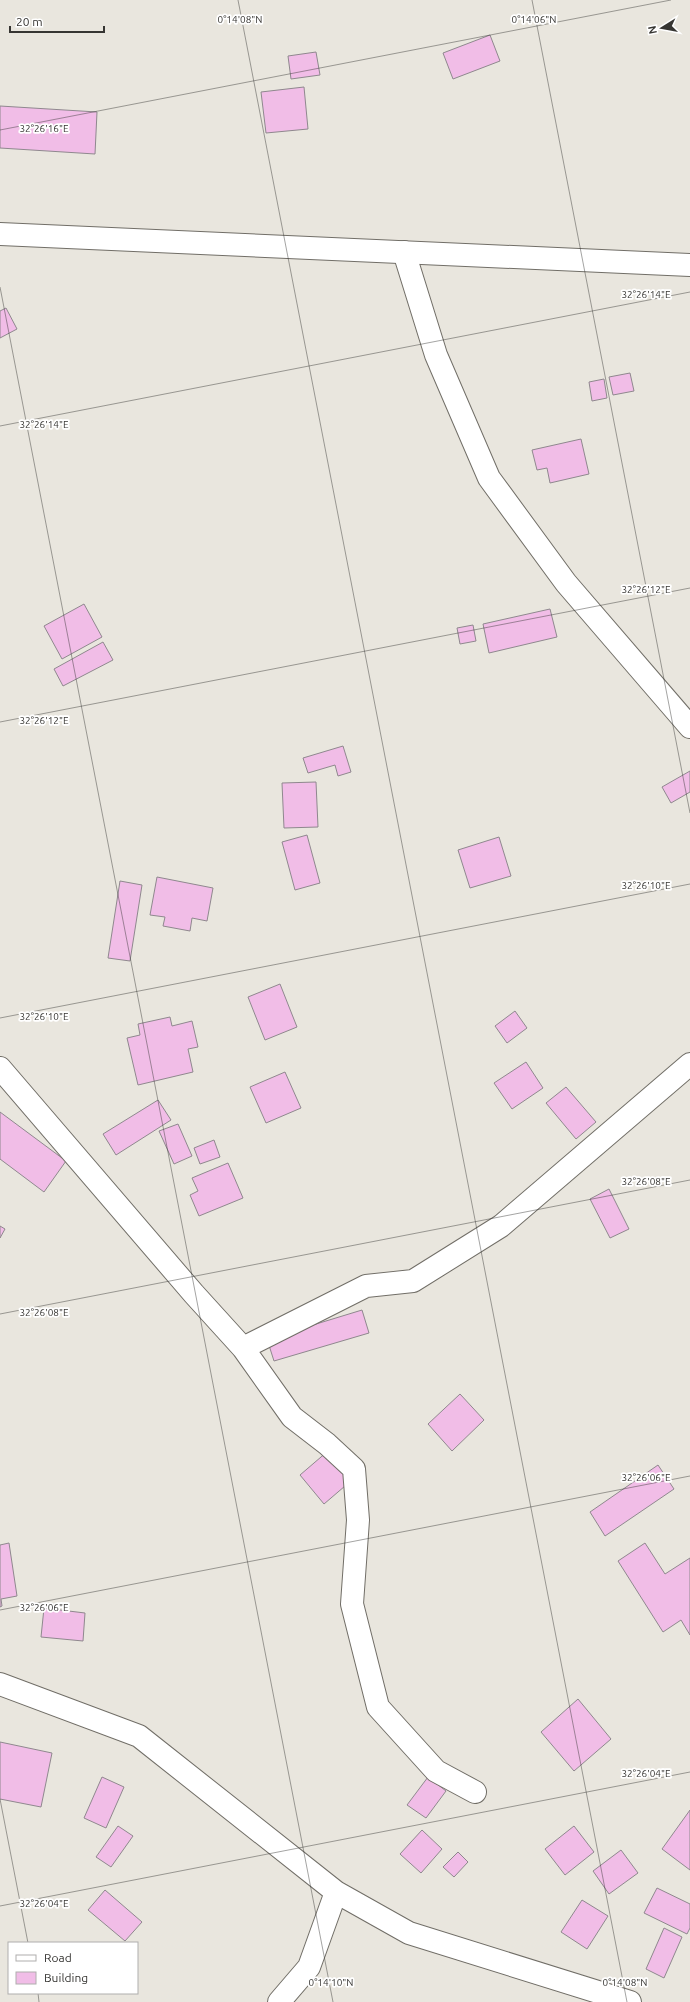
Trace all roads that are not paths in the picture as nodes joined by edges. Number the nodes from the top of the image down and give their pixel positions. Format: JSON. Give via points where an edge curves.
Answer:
{"nodes":[{"id":1,"x":0,"y":234,"type":"edge"},
{"id":2,"x":404,"y":252,"type":"junction"},
{"id":3,"x":690,"y":265,"type":"edge"},
{"id":4,"x":690,"y":726,"type":"edge"},
{"id":5,"x":690,"y":1064,"type":"edge"},
{"id":6,"x":0,"y":1068,"type":"edge"},
{"id":7,"x":243,"y":1348,"type":"junction"},
{"id":8,"x":0,"y":1684,"type":"edge"},
{"id":9,"x":475,"y":1792,"type":"dead end"},
{"id":10,"x":336,"y":1892,"type":"junction"},
{"id":11,"x":279,"y":2002,"type":"edge"},
{"id":12,"x":630,"y":2002,"type":"edge"}],
"edges":[{"from":1,"to":2,"type":"street"},
{"from":2,"to":3,"type":"street"},
{"from":2,"to":4,"type":"street","via":[[436,355],[490,478],[566,583]]},
{"from":5,"to":7,"type":"street","via":[[501,1226],[413,1281],[366,1286]]},
{"from":6,"to":7,"type":"street"},
{"from":7,"to":9,"type":"street","via":[[292,1417],[354,1469],[358,1520],[352,1604],[378,1707],[436,1771]]},
{"from":8,"to":10,"type":"street","via":[[139,1736]]},
{"from":10,"to":11,"type":"street","via":[[309,1967]]},
{"from":10,"to":12,"type":"street","via":[[409,1933]]}]}
